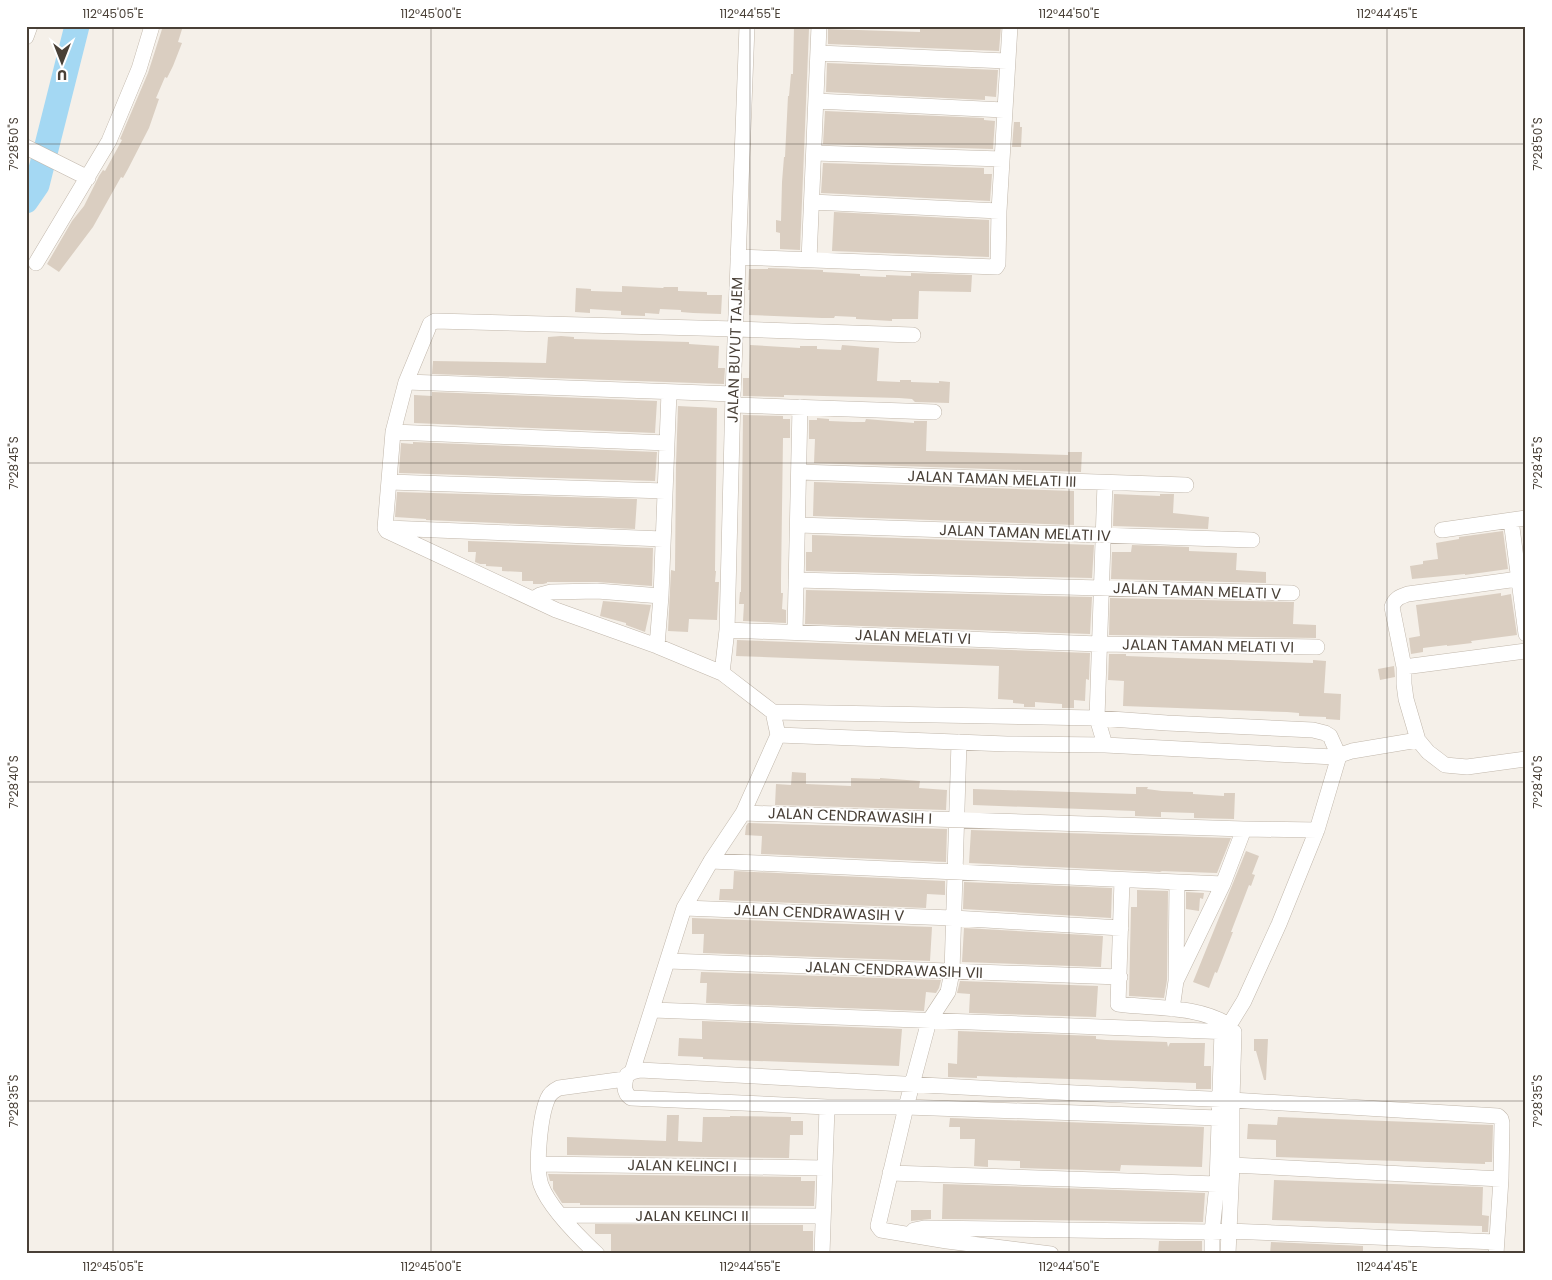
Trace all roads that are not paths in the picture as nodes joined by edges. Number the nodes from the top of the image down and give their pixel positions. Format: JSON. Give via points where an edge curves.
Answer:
{"nodes":[{"id":1,"x":30,"y":26,"type":"edge"},
{"id":2,"x":152,"y":26,"type":"edge"},
{"id":3,"x":746,"y":26,"type":"edge"},
{"id":4,"x":819,"y":26,"type":"edge"},
{"id":5,"x":1010,"y":26,"type":"edge"},
{"id":6,"x":26,"y":37,"type":"edge"},
{"id":7,"x":818,"y":54,"type":"junction"},
{"id":8,"x":1007,"y":61,"type":"junction"},
{"id":9,"x":816,"y":102,"type":"junction"},
{"id":10,"x":1004,"y":110,"type":"junction"},
{"id":11,"x":26,"y":147,"type":"edge"},
{"id":12,"x":814,"y":153,"type":"junction"},
{"id":13,"x":1002,"y":159,"type":"junction"},
{"id":14,"x":82,"y":175,"type":"junction"},
{"id":15,"x":812,"y":202,"type":"junction"},
{"id":16,"x":999,"y":211,"type":"junction"},
{"id":17,"x":738,"y":257,"type":"junction"},
{"id":18,"x":809,"y":260,"type":"junction"},
{"id":19,"x":36,"y":263,"type":"dead end"},
{"id":20,"x":736,"y":328,"type":"junction"},
{"id":21,"x":913,"y":335,"type":"dead end"},
{"id":22,"x":406,"y":382,"type":"junction"},
{"id":23,"x":669,"y":392,"type":"junction"},
{"id":24,"x":733,"y":399,"type":"junction"},
{"id":25,"x":800,"y":407,"type":"junction"},
{"id":26,"x":934,"y":412,"type":"dead end"},
{"id":27,"x":393,"y":432,"type":"junction"},
{"id":28,"x":667,"y":443,"type":"junction"},
{"id":29,"x":799,"y":472,"type":"junction"},
{"id":30,"x":389,"y":482,"type":"junction"},
{"id":31,"x":1105,"y":482,"type":"junction"},
{"id":32,"x":1186,"y":485,"type":"dead end"},
{"id":33,"x":665,"y":491,"type":"junction"},
{"id":34,"x":1518,"y":519,"type":"edge"},
{"id":35,"x":798,"y":525,"type":"junction"},
{"id":36,"x":385,"y":528,"type":"junction"},
{"id":37,"x":1442,"y":530,"type":"dead end"},
{"id":38,"x":1104,"y":535,"type":"junction"},
{"id":39,"x":663,"y":539,"type":"junction"},
{"id":40,"x":1252,"y":540,"type":"dead end"},
{"id":41,"x":1522,"y":579,"type":"edge"},
{"id":42,"x":796,"y":580,"type":"junction"},
{"id":43,"x":1102,"y":588,"type":"junction"},
{"id":44,"x":1292,"y":593,"type":"dead end"},
{"id":45,"x":661,"y":596,"type":"junction"},
{"id":46,"x":533,"y":599,"type":"junction"},
{"id":47,"x":727,"y":630,"type":"junction"},
{"id":48,"x":795,"y":632,"type":"junction"},
{"id":49,"x":1526,"y":634,"type":"edge"},
{"id":50,"x":1099,"y":644,"type":"junction"},
{"id":51,"x":657,"y":646,"type":"junction"},
{"id":52,"x":1317,"y":647,"type":"dead end"},
{"id":53,"x":1526,"y":651,"type":"edge"},
{"id":54,"x":1404,"y":667,"type":"junction"},
{"id":55,"x":722,"y":673,"type":"junction"},
{"id":56,"x":773,"y":712,"type":"junction"},
{"id":57,"x":1097,"y":718,"type":"junction"},
{"id":58,"x":778,"y":735,"type":"junction"},
{"id":59,"x":1418,"y":740,"type":"junction"},
{"id":60,"x":959,"y":742,"type":"junction"},
{"id":61,"x":1105,"y":745,"type":"junction"},
{"id":62,"x":1345,"y":754,"type":"junction"},
{"id":63,"x":1526,"y":759,"type":"edge"},
{"id":64,"x":743,"y":812,"type":"junction"},
{"id":65,"x":957,"y":819,"type":"junction"},
{"id":66,"x":1244,"y":829,"type":"junction"},
{"id":67,"x":1318,"y":830,"type":"junction"},
{"id":68,"x":711,"y":862,"type":"junction"},
{"id":69,"x":956,"y":872,"type":"junction"},
{"id":70,"x":1122,"y":880,"type":"junction"},
{"id":71,"x":1177,"y":882,"type":"junction"},
{"id":72,"x":1222,"y":884,"type":"junction"},
{"id":73,"x":684,"y":908,"type":"junction"},
{"id":74,"x":953,"y":918,"type":"junction"},
{"id":75,"x":1121,"y":928,"type":"junction"},
{"id":76,"x":668,"y":961,"type":"junction"},
{"id":77,"x":952,"y":972,"type":"junction"},
{"id":78,"x":1120,"y":977,"type":"junction"},
{"id":79,"x":1176,"y":981,"type":"junction"},
{"id":80,"x":1172,"y":1009,"type":"junction"},
{"id":81,"x":653,"y":1010,"type":"junction"},
{"id":82,"x":929,"y":1021,"type":"junction"},
{"id":83,"x":1228,"y":1029,"type":"junction"},
{"id":84,"x":628,"y":1075,"type":"junction"},
{"id":85,"x":913,"y":1085,"type":"junction"},
{"id":86,"x":1076,"y":1093,"type":"junction"},
{"id":87,"x":1226,"y":1100,"type":"junction"},
{"id":88,"x":827,"y":1107,"type":"junction"},
{"id":89,"x":906,"y":1107,"type":"junction"},
{"id":90,"x":1075,"y":1113,"type":"junction"},
{"id":91,"x":1219,"y":1118,"type":"junction"},
{"id":92,"x":540,"y":1164,"type":"junction"},
{"id":93,"x":1232,"y":1165,"type":"junction"},
{"id":94,"x":825,"y":1168,"type":"junction"},
{"id":95,"x":890,"y":1173,"type":"junction"},
{"id":96,"x":1501,"y":1179,"type":"junction"},
{"id":97,"x":1217,"y":1184,"type":"junction"},
{"id":98,"x":561,"y":1215,"type":"junction"},
{"id":99,"x":823,"y":1216,"type":"junction"},
{"id":100,"x":1012,"y":1230,"type":"junction"},
{"id":101,"x":1228,"y":1231,"type":"junction"},
{"id":102,"x":1212,"y":1232,"type":"junction"},
{"id":103,"x":947,"y":1241,"type":"edge"},
{"id":104,"x":1496,"y":1248,"type":"edge"},
{"id":105,"x":1013,"y":1251,"type":"edge"},
{"id":106,"x":597,"y":1254,"type":"edge"},
{"id":107,"x":822,"y":1254,"type":"edge"},
{"id":108,"x":1051,"y":1254,"type":"edge"},
{"id":109,"x":1212,"y":1254,"type":"edge"},
{"id":110,"x":1228,"y":1254,"type":"edge"}],
"edges":[{"from":1,"to":6,"type":"street"},
{"from":2,"to":14,"type":"street","via":[[139,69],[109,141]]},
{"from":3,"to":17,"type":"street","name":"JALAN BUYUT TAJEM"},
{"from":4,"to":7,"type":"street"},
{"from":5,"to":8,"type":"street"},
{"from":7,"to":8,"type":"street"},
{"from":7,"to":9,"type":"street"},
{"from":8,"to":10,"type":"street"},
{"from":9,"to":10,"type":"street"},
{"from":9,"to":12,"type":"street"},
{"from":10,"to":13,"type":"street"},
{"from":11,"to":14,"type":"street"},
{"from":12,"to":13,"type":"street"},
{"from":12,"to":15,"type":"street"},
{"from":13,"to":16,"type":"street"},
{"from":14,"to":19,"type":"street"},
{"from":15,"to":16,"type":"street"},
{"from":15,"to":18,"type":"street"},
{"from":16,"to":18,"type":"street","via":[[998,264],[993,268]]},
{"from":17,"to":18,"type":"street"},
{"from":17,"to":20,"type":"street","name":"JALAN BUYUT TAJEM"},
{"from":20,"to":21,"type":"street"},
{"from":20,"to":22,"type":"street","via":[[435,321],[430,324]]},
{"from":20,"to":24,"type":"street","name":"JALAN BUYUT TAJEM"},
{"from":22,"to":23,"type":"street"},
{"from":22,"to":27,"type":"street"},
{"from":23,"to":24,"type":"street"},
{"from":23,"to":28,"type":"street"},
{"from":24,"to":25,"type":"street"},
{"from":24,"to":47,"type":"street","name":"JALAN BUYUT TAJEM"},
{"from":25,"to":26,"type":"street"},
{"from":25,"to":29,"type":"street"},
{"from":27,"to":28,"type":"street"},
{"from":27,"to":30,"type":"street"},
{"from":28,"to":33,"type":"street"},
{"from":29,"to":31,"type":"street","name":"JALAN TAMAN MELATI III"},
{"from":29,"to":35,"type":"street"},
{"from":30,"to":33,"type":"street"},
{"from":30,"to":36,"type":"street"},
{"from":31,"to":32,"type":"street","name":"JALAN TAMAN MELATI III"},
{"from":31,"to":38,"type":"street"},
{"from":33,"to":39,"type":"street"},
{"from":34,"to":37,"type":"street"},
{"from":34,"to":41,"type":"street"},
{"from":35,"to":38,"type":"street","name":"JALAN TAMAN MELATI IV"},
{"from":35,"to":42,"type":"street"},
{"from":36,"to":39,"type":"street"},
{"from":36,"to":46,"type":"street"},
{"from":38,"to":40,"type":"street","name":"JALAN TAMAN MELATI IV"},
{"from":38,"to":43,"type":"street"},
{"from":39,"to":45,"type":"street"},
{"from":41,"to":49,"type":"street"},
{"from":41,"to":54,"type":"street","via":[[1408,594],[1394,601],[1392,607]]},
{"from":42,"to":43,"type":"street","name":"JALAN TAMAN MELATI V"},
{"from":42,"to":48,"type":"street"},
{"from":43,"to":44,"type":"street","name":"JALAN TAMAN MELATI V"},
{"from":43,"to":50,"type":"street"},
{"from":45,"to":46,"type":"street","via":[[551,592]]},
{"from":45,"to":51,"type":"street"},
{"from":46,"to":51,"type":"street"},
{"from":47,"to":48,"type":"street","name":"JALAN MELATI VI"},
{"from":47,"to":55,"type":"street","name":"JALAN BUYUT TAJEM"},
{"from":48,"to":50,"type":"street","name":"JALAN MELATI VI"},
{"from":50,"to":52,"type":"street","name":"JALAN TAMAN MELATI VI"},
{"from":50,"to":57,"type":"street"},
{"from":51,"to":55,"type":"street"},
{"from":53,"to":54,"type":"street"},
{"from":54,"to":59,"type":"street","via":[[1406,699]]},
{"from":55,"to":56,"type":"street"},
{"from":56,"to":57,"type":"street"},
{"from":56,"to":58,"type":"street"},
{"from":57,"to":61,"type":"street"},
{"from":57,"to":62,"type":"street","via":[[1313,730],[1330,736]]},
{"from":58,"to":60,"type":"street"},
{"from":58,"to":64,"type":"street"},
{"from":59,"to":62,"type":"street"},
{"from":59,"to":63,"type":"street","via":[[1444,765],[1467,767]]},
{"from":60,"to":61,"type":"street"},
{"from":60,"to":65,"type":"street"},
{"from":61,"to":62,"type":"street","via":[[1334,757]]},
{"from":62,"to":67,"type":"street"},
{"from":64,"to":65,"type":"street","name":"JALAN CENDRAWASIH I"},
{"from":64,"to":68,"type":"street"},
{"from":65,"to":66,"type":"street","name":"JALAN CENDRAWASIH I"},
{"from":65,"to":69,"type":"street"},
{"from":66,"to":67,"type":"street","name":"JALAN CENDRAWASIH I"},
{"from":66,"to":72,"type":"street"},
{"from":67,"to":83,"type":"street","via":[[1279,924]]},
{"from":68,"to":69,"type":"street"},
{"from":68,"to":73,"type":"street"},
{"from":69,"to":70,"type":"street"},
{"from":69,"to":74,"type":"street"},
{"from":70,"to":71,"type":"street"},
{"from":70,"to":75,"type":"street"},
{"from":71,"to":72,"type":"street"},
{"from":71,"to":79,"type":"street"},
{"from":72,"to":79,"type":"street"},
{"from":73,"to":74,"type":"street","name":"JALAN CENDRAWASIH V"},
{"from":73,"to":76,"type":"street"},
{"from":74,"to":75,"type":"street","name":"JALAN CENDRAWASIH V"},
{"from":74,"to":77,"type":"street"},
{"from":75,"to":78,"type":"street"},
{"from":76,"to":77,"type":"street","name":"JALAN CENDRAWASIH VII"},
{"from":76,"to":81,"type":"street"},
{"from":77,"to":78,"type":"street","name":"JALAN CENDRAWASIH VII"},
{"from":77,"to":82,"type":"street","via":[[948,992]]},
{"from":78,"to":80,"type":"street","via":[[1118,1004]]},
{"from":79,"to":80,"type":"street"},
{"from":80,"to":83,"type":"street","via":[[1210,1016]]},
{"from":81,"to":82,"type":"street"},
{"from":81,"to":84,"type":"street"},
{"from":82,"to":83,"type":"street"},
{"from":82,"to":85,"type":"street"},
{"from":83,"to":87,"type":"street"},
{"from":84,"to":85,"type":"street","via":[[640,1070]]},
{"from":84,"to":88,"type":"street","via":[[625,1091],[631,1098]]},
{"from":84,"to":92,"type":"street","via":[[559,1088],[551,1093],[541,1122]]},
{"from":85,"to":86,"type":"street"},
{"from":85,"to":89,"type":"street"},
{"from":86,"to":87,"type":"street"},
{"from":86,"to":90,"type":"street"},
{"from":87,"to":91,"type":"street"},
{"from":87,"to":93,"type":"street"},
{"from":87,"to":96,"type":"street","via":[[1498,1116],[1502,1124]]},
{"from":88,"to":89,"type":"street"},
{"from":88,"to":94,"type":"street"},
{"from":89,"to":90,"type":"street"},
{"from":89,"to":95,"type":"street"},
{"from":90,"to":91,"type":"street"},
{"from":91,"to":97,"type":"street"},
{"from":92,"to":94,"type":"street","name":"JALAN KELINCI I"},
{"from":92,"to":98,"type":"street","via":[[542,1186]]},
{"from":93,"to":96,"type":"street"},
{"from":93,"to":101,"type":"street"},
{"from":94,"to":99,"type":"street"},
{"from":95,"to":97,"type":"street"},
{"from":95,"to":103,"type":"street","via":[[879,1229]]},
{"from":96,"to":104,"type":"street"},
{"from":97,"to":102,"type":"street"},
{"from":98,"to":99,"type":"street","name":"JALAN KELINCI II"},
{"from":98,"to":106,"type":"street"},
{"from":99,"to":107,"type":"street"},
{"from":100,"to":102,"type":"street"},
{"from":100,"to":103,"type":"street"},
{"from":100,"to":105,"type":"street"},
{"from":101,"to":102,"type":"street"},
{"from":101,"to":104,"type":"street"},
{"from":101,"to":110,"type":"street"},
{"from":102,"to":109,"type":"street"},
{"from":103,"to":105,"type":"street"},
{"from":105,"to":108,"type":"street"}]}
